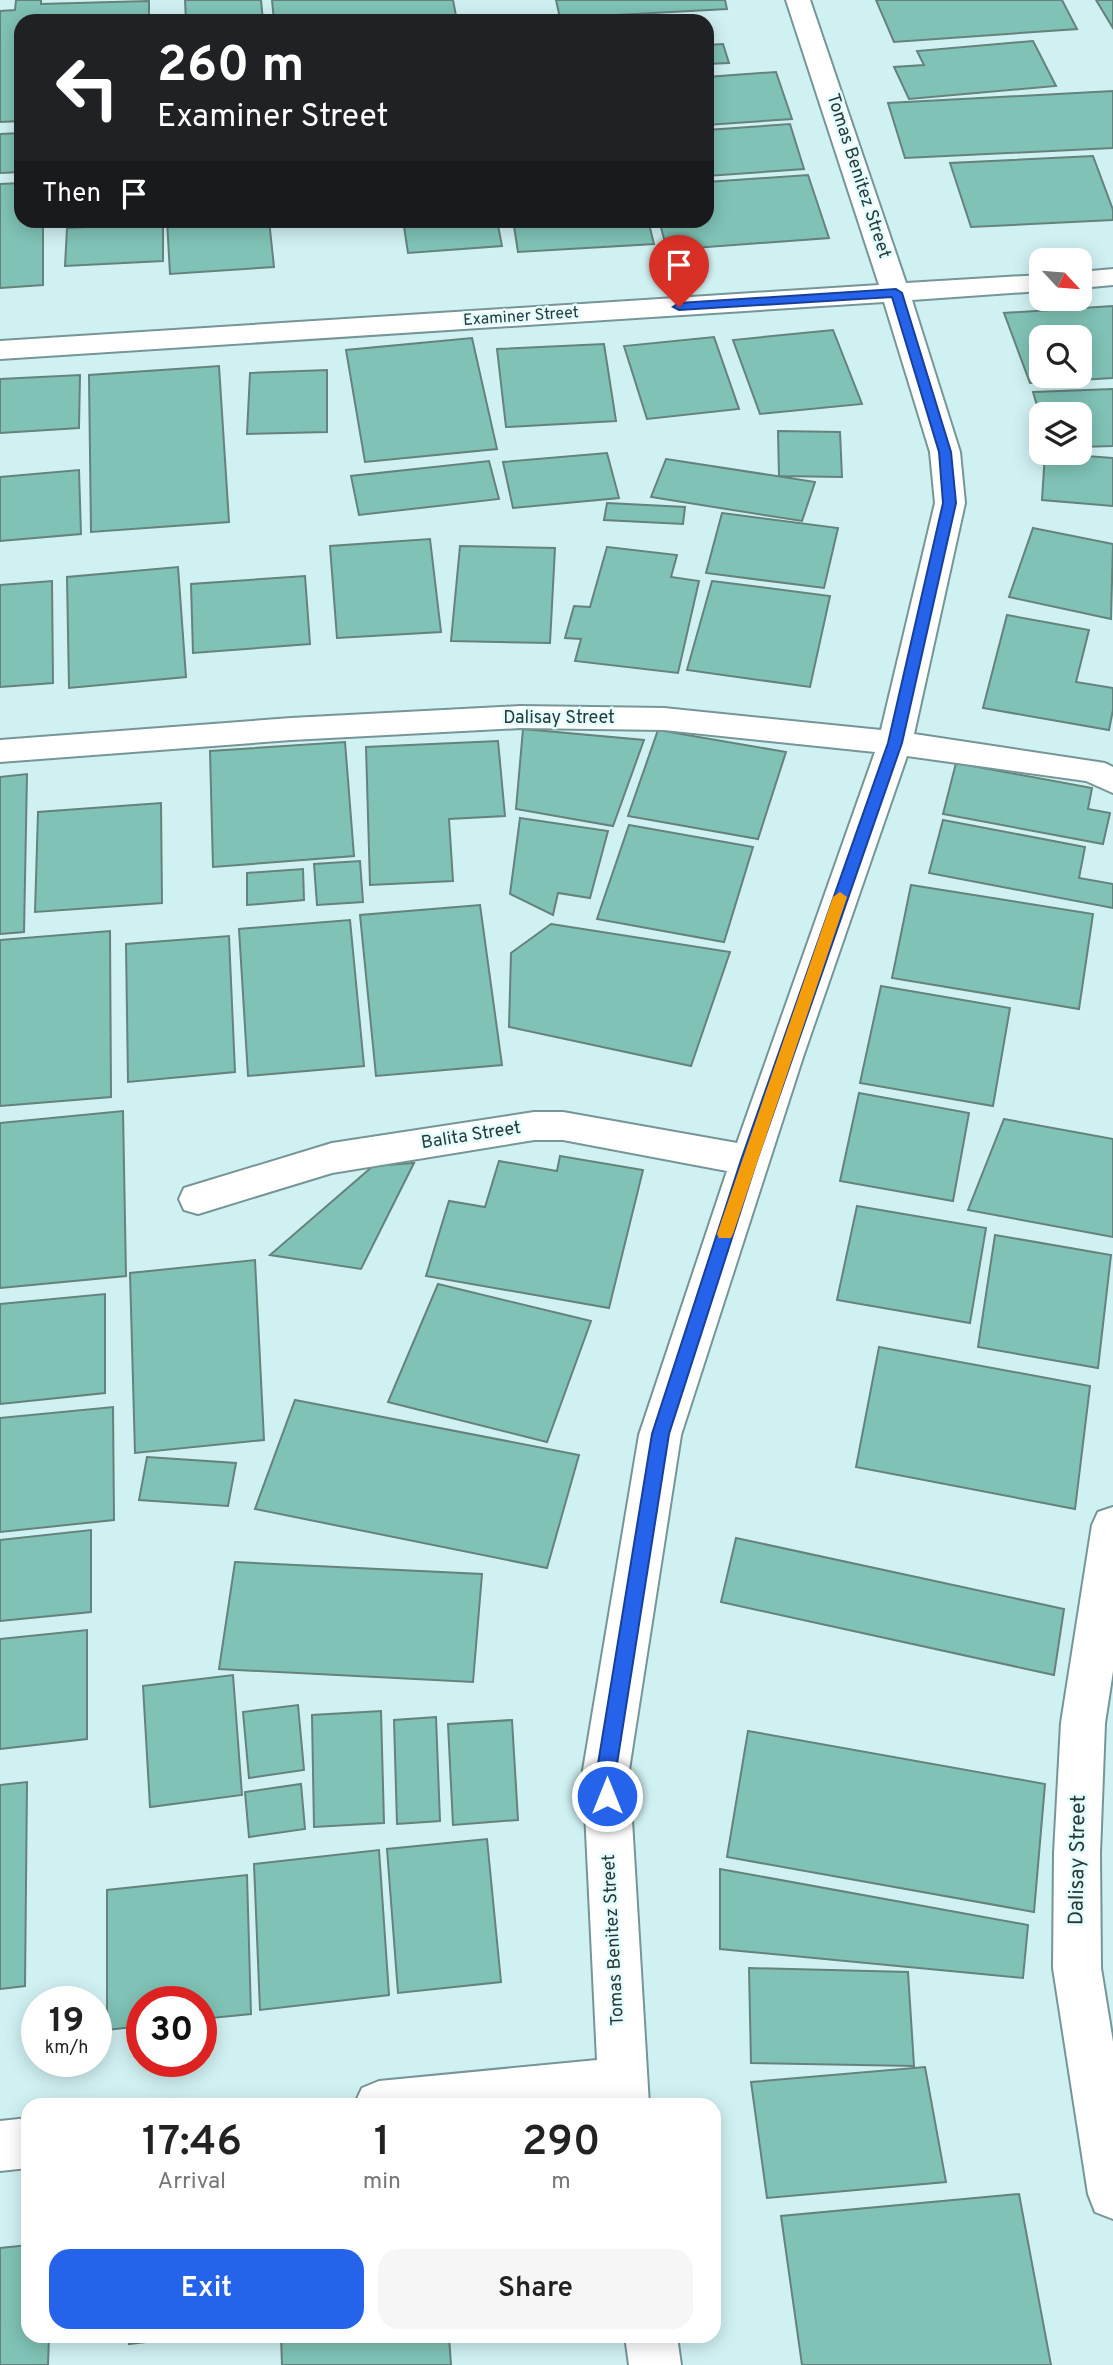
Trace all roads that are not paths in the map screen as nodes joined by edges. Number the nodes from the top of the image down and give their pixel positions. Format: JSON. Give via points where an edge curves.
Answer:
{"nodes":[{"id":1,"x":798,"y":0,"type":"edge"},
{"id":2,"x":1113,"y":277,"type":"edge"},
{"id":3,"x":1092,"y":279,"type":"edge"},
{"id":4,"x":1029,"y":284,"type":"edge"},
{"id":5,"x":896,"y":293,"type":"junction"},
{"id":6,"x":0,"y":350,"type":"edge"},
{"id":7,"x":895,"y":743,"type":"junction"},
{"id":8,"x":0,"y":751,"type":"edge"},
{"id":9,"x":1113,"y":781,"type":"edge"},
{"id":10,"x":749,"y":1160,"type":"junction"},
{"id":11,"x":198,"y":1199,"type":"dead end"},
{"id":12,"x":1113,"y":1525,"type":"edge"},
{"id":13,"x":623,"y":2094,"type":"edge"},
{"id":14,"x":445,"y":2098,"type":"edge"},
{"id":15,"x":21,"y":2144,"type":"edge"},
{"id":16,"x":0,"y":2146,"type":"edge"},
{"id":17,"x":1113,"y":2194,"type":"edge"},
{"id":18,"x":652,"y":2343,"type":"edge"},
{"id":19,"x":655,"y":2365,"type":"edge"}],
"edges":[{"from":1,"to":5,"type":"street","name":"Tomas Benitez Street"},
{"from":2,"to":3,"type":"street"},
{"from":4,"to":5,"type":"street","name":"Examiner Street"},
{"from":5,"to":6,"type":"street","name":"Examiner Street"},
{"from":5,"to":7,"type":"street","name":"Tomas Benitez Street","via":[[945,452],[950,503]]},
{"from":7,"to":8,"type":"street","name":"Dalisay Street","via":[[664,719],[520,717]]},
{"from":7,"to":9,"type":"street","name":"Dalisay Street","via":[[1093,771]]},
{"from":7,"to":10,"type":"street","name":"Tomas Benitez Street"},
{"from":10,"to":11,"type":"street","name":"Balita Street","via":[[563,1126],[534,1126],[332,1158]]},
{"from":10,"to":13,"type":"street","name":"Tomas Benitez Street","via":[[660,1434],[606,1770]]},
{"from":12,"to":17,"type":"street","name":"Dalisay Street","via":[[1083,1723],[1077,1968]]},
{"from":13,"to":14,"type":"street","via":[[520,2090]]},
{"from":15,"to":16,"type":"street"},
{"from":18,"to":19,"type":"street"}]}
